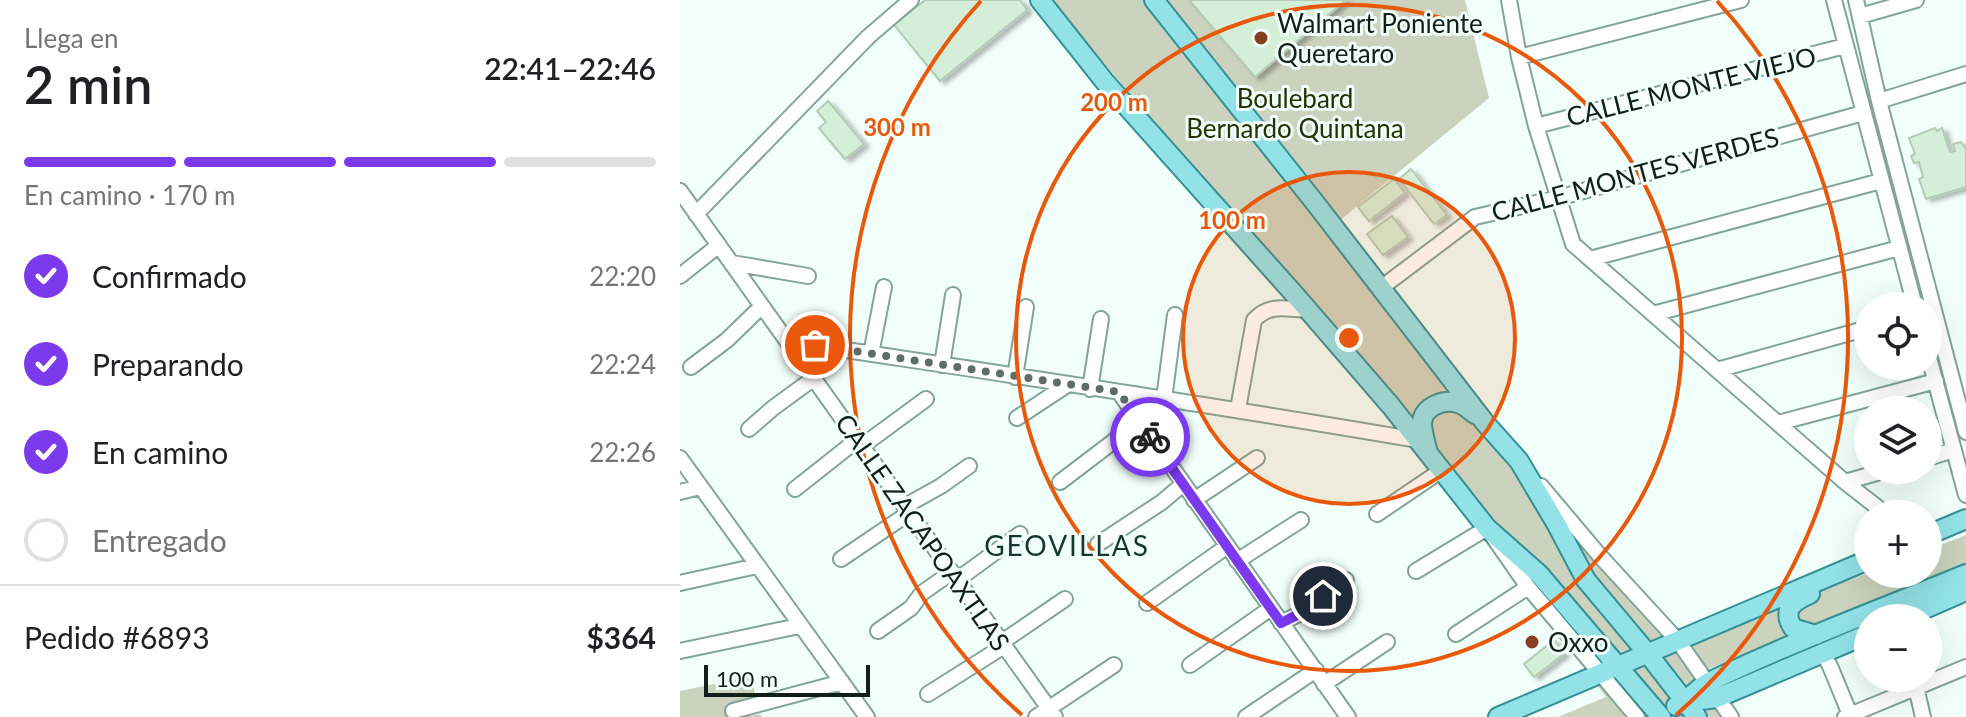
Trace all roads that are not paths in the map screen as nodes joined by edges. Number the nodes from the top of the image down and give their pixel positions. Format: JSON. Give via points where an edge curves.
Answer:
{"nodes":[{"id":1,"x":911,"y":0,"type":"edge"},
{"id":2,"x":1040,"y":0,"type":"edge"},
{"id":3,"x":1154,"y":0,"type":"edge"},
{"id":4,"x":1509,"y":0,"type":"edge"},
{"id":5,"x":1741,"y":0,"type":"edge"},
{"id":6,"x":1834,"y":0,"type":"edge"},
{"id":7,"x":1856,"y":0,"type":"edge"},
{"id":8,"x":1916,"y":0,"type":"edge"},
{"id":9,"x":1860,"y":16,"type":"junction"},
{"id":10,"x":1845,"y":46,"type":"junction"},
{"id":11,"x":1519,"y":57,"type":"junction"},
{"id":12,"x":1966,"y":74,"type":"edge"},
{"id":13,"x":1879,"y":101,"type":"junction"},
{"id":14,"x":1863,"y":113,"type":"junction"},
{"id":15,"x":1536,"y":126,"type":"junction"},
{"id":16,"x":1881,"y":181,"type":"junction"},
{"id":17,"x":680,"y":191,"type":"edge"},
{"id":18,"x":1558,"y":198,"type":"junction"},
{"id":19,"x":696,"y":214,"type":"junction"},
{"id":20,"x":719,"y":245,"type":"junction"},
{"id":21,"x":1899,"y":248,"type":"junction"},
{"id":22,"x":1590,"y":259,"type":"junction"},
{"id":23,"x":732,"y":263,"type":"junction"},
{"id":24,"x":680,"y":276,"type":"edge"},
{"id":25,"x":808,"y":276,"type":"dead end"},
{"id":26,"x":884,"y":287,"type":"dead end"},
{"id":27,"x":1381,"y":288,"type":"junction"},
{"id":28,"x":1911,"y":292,"type":"edge"},
{"id":29,"x":953,"y":295,"type":"dead end"},
{"id":30,"x":762,"y":306,"type":"junction"},
{"id":31,"x":1026,"y":307,"type":"dead end"},
{"id":32,"x":1307,"y":310,"type":"junction"},
{"id":33,"x":1653,"y":314,"type":"junction"},
{"id":34,"x":1175,"y":315,"type":"dead end"},
{"id":35,"x":1101,"y":319,"type":"dead end"},
{"id":36,"x":1854,"y":332,"type":"edge"},
{"id":37,"x":787,"y":341,"type":"junction"},
{"id":38,"x":871,"y":354,"type":"junction"},
{"id":39,"x":942,"y":365,"type":"junction"},
{"id":40,"x":691,"y":367,"type":"dead end"},
{"id":41,"x":1717,"y":370,"type":"junction"},
{"id":42,"x":1015,"y":377,"type":"junction"},
{"id":43,"x":814,"y":378,"type":"junction"},
{"id":44,"x":1936,"y":381,"type":"joint"},
{"id":45,"x":1067,"y":385,"type":"junction"},
{"id":46,"x":1090,"y":389,"type":"junction"},
{"id":47,"x":1119,"y":392,"type":"junction"},
{"id":48,"x":926,"y":399,"type":"dead end"},
{"id":49,"x":1164,"y":399,"type":"junction"},
{"id":50,"x":1238,"y":409,"type":"junction"},
{"id":51,"x":1017,"y":418,"type":"dead end"},
{"id":52,"x":1139,"y":422,"type":"junction"},
{"id":53,"x":1778,"y":423,"type":"junction"},
{"id":54,"x":1486,"y":424,"type":"junction"},
{"id":55,"x":749,"y":429,"type":"dead end"},
{"id":56,"x":1966,"y":432,"type":"edge"},
{"id":57,"x":860,"y":443,"type":"junction"},
{"id":58,"x":1423,"y":446,"type":"junction"},
{"id":59,"x":1954,"y":450,"type":"junction"},
{"id":60,"x":1942,"y":454,"type":"edge"},
{"id":61,"x":680,"y":458,"type":"edge"},
{"id":62,"x":1257,"y":458,"type":"dead end"},
{"id":63,"x":1519,"y":461,"type":"junction"},
{"id":64,"x":969,"y":466,"type":"dead end"},
{"id":65,"x":1442,"y":470,"type":"junction"},
{"id":66,"x":1854,"y":479,"type":"edge"},
{"id":67,"x":1060,"y":482,"type":"dead end"},
{"id":68,"x":1845,"y":482,"type":"junction"},
{"id":69,"x":1183,"y":484,"type":"junction"},
{"id":70,"x":700,"y":487,"type":"junction"},
{"id":71,"x":795,"y":489,"type":"dead end"},
{"id":72,"x":680,"y":492,"type":"edge"},
{"id":73,"x":1966,"y":495,"type":"edge"},
{"id":74,"x":1194,"y":500,"type":"junction"},
{"id":75,"x":1868,"y":500,"type":"edge"},
{"id":76,"x":907,"y":509,"type":"junction"},
{"id":77,"x":1377,"y":514,"type":"dead end"},
{"id":78,"x":1966,"y":519,"type":"edge"},
{"id":79,"x":1301,"y":520,"type":"dead end"},
{"id":80,"x":1487,"y":528,"type":"junction"},
{"id":81,"x":1942,"y":529,"type":"edge"},
{"id":82,"x":1020,"y":534,"type":"dead end"},
{"id":83,"x":1098,"y":544,"type":"dead end"},
{"id":84,"x":1226,"y":547,"type":"junction"},
{"id":85,"x":841,"y":559,"type":"dead end"},
{"id":86,"x":1237,"y":561,"type":"junction"},
{"id":87,"x":757,"y":566,"type":"junction"},
{"id":88,"x":1854,"y":566,"type":"edge"},
{"id":89,"x":1416,"y":571,"type":"dead end"},
{"id":90,"x":1966,"y":574,"type":"edge"},
{"id":91,"x":1854,"y":575,"type":"edge"},
{"id":92,"x":954,"y":576,"type":"junction"},
{"id":93,"x":1346,"y":580,"type":"dead end"},
{"id":94,"x":680,"y":583,"type":"edge"},
{"id":95,"x":1528,"y":587,"type":"junction"},
{"id":96,"x":1966,"y":591,"type":"edge"},
{"id":97,"x":1065,"y":599,"type":"dead end"},
{"id":98,"x":1147,"y":603,"type":"dead end"},
{"id":99,"x":1936,"y":604,"type":"edge"},
{"id":100,"x":1271,"y":608,"type":"junction"},
{"id":101,"x":1281,"y":623,"type":"junction"},
{"id":102,"x":799,"y":626,"type":"junction"},
{"id":103,"x":878,"y":631,"type":"dead end"},
{"id":104,"x":1456,"y":634,"type":"dead end"},
{"id":105,"x":1816,"y":635,"type":"junction"},
{"id":106,"x":1854,"y":640,"type":"edge"},
{"id":107,"x":1678,"y":641,"type":"junction"},
{"id":108,"x":1387,"y":642,"type":"dead end"},
{"id":109,"x":1003,"y":644,"type":"junction"},
{"id":110,"x":680,"y":651,"type":"edge"},
{"id":111,"x":1648,"y":654,"type":"junction"},
{"id":112,"x":1823,"y":654,"type":"junction"},
{"id":113,"x":1114,"y":665,"type":"dead end"},
{"id":114,"x":1190,"y":665,"type":"dead end"},
{"id":115,"x":1966,"y":667,"type":"edge"},
{"id":116,"x":1316,"y":670,"type":"junction"},
{"id":117,"x":1610,"y":670,"type":"junction"},
{"id":118,"x":1942,"y":677,"type":"edge"},
{"id":119,"x":842,"y":682,"type":"junction"},
{"id":120,"x":1324,"y":684,"type":"junction"},
{"id":121,"x":1712,"y":690,"type":"junction"},
{"id":122,"x":1904,"y":692,"type":"edge"},
{"id":123,"x":1917,"y":692,"type":"edge"},
{"id":124,"x":928,"y":694,"type":"dead end"},
{"id":125,"x":1685,"y":702,"type":"junction"},
{"id":126,"x":733,"y":711,"type":"dead end"},
{"id":127,"x":1052,"y":712,"type":"edge"},
{"id":128,"x":1659,"y":716,"type":"edge"},
{"id":129,"x":1849,"y":716,"type":"edge"},
{"id":130,"x":867,"y":717,"type":"edge"},
{"id":131,"x":1036,"y":717,"type":"edge"},
{"id":132,"x":1246,"y":717,"type":"edge"},
{"id":133,"x":1348,"y":717,"type":"edge"},
{"id":134,"x":1498,"y":717,"type":"edge"},
{"id":135,"x":1637,"y":717,"type":"edge"},
{"id":136,"x":1697,"y":717,"type":"edge"},
{"id":137,"x":1731,"y":717,"type":"edge"},
{"id":138,"x":1923,"y":717,"type":"edge"}],
"edges":[{"from":1,"to":19,"type":"street","via":[[868,37]]},
{"from":2,"to":32,"type":"main road","via":[[1105,82]]},
{"from":3,"to":27,"type":"main road"},
{"from":4,"to":11,"type":"street"},
{"from":5,"to":11,"type":"street"},
{"from":6,"to":10,"type":"street"},
{"from":7,"to":9,"type":"street"},
{"from":8,"to":9,"type":"street"},
{"from":9,"to":13,"type":"street"},
{"from":10,"to":14,"type":"street"},
{"from":10,"to":15,"type":"street","name":"CALLE MONTE VIEJO"},
{"from":11,"to":15,"type":"street"},
{"from":12,"to":13,"type":"street"},
{"from":13,"to":56,"type":"street"},
{"from":14,"to":16,"type":"street"},
{"from":14,"to":18,"type":"street","name":"CALLE MONTES VERDES"},
{"from":15,"to":18,"type":"street"},
{"from":16,"to":21,"type":"street"},
{"from":16,"to":22,"type":"street"},
{"from":17,"to":19,"type":"street","name":"CALLE ZACAPOAXTLAS"},
{"from":18,"to":22,"type":"street","via":[[1573,244]]},
{"from":18,"to":27,"type":"street","name":"CALLE MONTES VERDES","via":[[1475,217]]},
{"from":19,"to":20,"type":"street","name":"CALLE ZACAPOAXTLAS"},
{"from":20,"to":23,"type":"street","name":"CALLE ZACAPOAXTLAS"},
{"from":20,"to":24,"type":"street"},
{"from":21,"to":28,"type":"street"},
{"from":21,"to":33,"type":"street"},
{"from":22,"to":33,"type":"street"},
{"from":23,"to":25,"type":"street"},
{"from":23,"to":30,"type":"street","name":"CALLE ZACAPOAXTLAS"},
{"from":26,"to":38,"type":"street"},
{"from":27,"to":54,"type":"main road"},
{"from":29,"to":39,"type":"street"},
{"from":30,"to":37,"type":"street","name":"CALLE ZACAPOAXTLAS"},
{"from":30,"to":40,"type":"street"},
{"from":31,"to":42,"type":"street"},
{"from":32,"to":50,"type":"street","via":[[1271,308],[1254,320]]},
{"from":32,"to":58,"type":"main road"},
{"from":33,"to":41,"type":"street"},
{"from":34,"to":49,"type":"street"},
{"from":35,"to":46,"type":"street"},
{"from":36,"to":41,"type":"street"},
{"from":37,"to":38,"type":"street"},
{"from":37,"to":43,"type":"street","name":"CALLE ZACAPOAXTLAS"},
{"from":38,"to":39,"type":"street"},
{"from":39,"to":42,"type":"street"},
{"from":41,"to":53,"type":"street"},
{"from":42,"to":45,"type":"street"},
{"from":43,"to":55,"type":"street"},
{"from":43,"to":57,"type":"street","name":"CALLE ZACAPOAXTLAS"},
{"from":44,"to":53,"type":"street"},
{"from":44,"to":59,"type":"street"},
{"from":45,"to":46,"type":"street"},
{"from":45,"to":51,"type":"street"},
{"from":46,"to":47,"type":"street"},
{"from":47,"to":49,"type":"street"},
{"from":47,"to":52,"type":"street"},
{"from":48,"to":57,"type":"street"},
{"from":49,"to":50,"type":"street"},
{"from":50,"to":58,"type":"street"},
{"from":52,"to":67,"type":"street"},
{"from":52,"to":69,"type":"street"},
{"from":53,"to":68,"type":"street"},
{"from":54,"to":58,"type":"main road","via":[[1459,403],[1431,406],[1424,414]]},
{"from":54,"to":63,"type":"main road"},
{"from":57,"to":71,"type":"street"},
{"from":57,"to":76,"type":"street","name":"CALLE ZACAPOAXTLAS"},
{"from":58,"to":65,"type":"main road"},
{"from":59,"to":60,"type":"street"},
{"from":59,"to":73,"type":"street"},
{"from":61,"to":70,"type":"street"},
{"from":62,"to":74,"type":"street"},
{"from":63,"to":107,"type":"street"},
{"from":63,"to":111,"type":"main road","via":[[1586,580]]},
{"from":64,"to":76,"type":"street"},
{"from":65,"to":77,"type":"street"},
{"from":65,"to":80,"type":"main road"},
{"from":66,"to":68,"type":"street"},
{"from":68,"to":75,"type":"street"},
{"from":69,"to":74,"type":"street"},
{"from":69,"to":83,"type":"street"},
{"from":70,"to":72,"type":"street"},
{"from":70,"to":87,"type":"street"},
{"from":74,"to":84,"type":"street"},
{"from":76,"to":85,"type":"street"},
{"from":76,"to":92,"type":"street","name":"CALLE ZACAPOAXTLAS"},
{"from":78,"to":81,"type":"main road"},
{"from":79,"to":86,"type":"street"},
{"from":80,"to":89,"type":"street"},
{"from":80,"to":95,"type":"street"},
{"from":80,"to":117,"type":"main road","via":[[1539,574]]},
{"from":82,"to":92,"type":"street"},
{"from":84,"to":86,"type":"street"},
{"from":84,"to":98,"type":"street"},
{"from":86,"to":100,"type":"street"},
{"from":87,"to":94,"type":"street"},
{"from":87,"to":102,"type":"street"},
{"from":88,"to":107,"type":"main road"},
{"from":90,"to":105,"type":"main road"},
{"from":91,"to":105,"type":"main road","via":[[1793,602],[1790,624]]},
{"from":92,"to":103,"type":"street","via":[[922,593],[911,608]]},
{"from":92,"to":109,"type":"street","name":"CALLE ZACAPOAXTLAS"},
{"from":93,"to":101,"type":"street"},
{"from":95,"to":104,"type":"street"},
{"from":95,"to":117,"type":"street"},
{"from":96,"to":99,"type":"main road"},
{"from":97,"to":109,"type":"street"},
{"from":100,"to":101,"type":"street"},
{"from":100,"to":114,"type":"street"},
{"from":101,"to":116,"type":"street"},
{"from":102,"to":110,"type":"street"},
{"from":102,"to":119,"type":"street"},
{"from":105,"to":121,"type":"main road"},
{"from":106,"to":112,"type":"main road"},
{"from":107,"to":111,"type":"main road"},
{"from":107,"to":121,"type":"street"},
{"from":108,"to":120,"type":"street"},
{"from":109,"to":124,"type":"street"},
{"from":109,"to":127,"type":"street","name":"CALLE ZACAPOAXTLAS"},
{"from":111,"to":117,"type":"main road"},
{"from":111,"to":125,"type":"main road"},
{"from":112,"to":121,"type":"main road"},
{"from":112,"to":129,"type":"street"},
{"from":113,"to":127,"type":"street"},
{"from":115,"to":118,"type":"street"},
{"from":116,"to":120,"type":"street"},
{"from":116,"to":132,"type":"street"},
{"from":117,"to":128,"type":"main road"},
{"from":117,"to":134,"type":"main road"},
{"from":117,"to":135,"type":"street"},
{"from":119,"to":126,"type":"street"},
{"from":119,"to":130,"type":"street"},
{"from":120,"to":133,"type":"street"},
{"from":121,"to":125,"type":"main road"},
{"from":121,"to":137,"type":"street"},
{"from":122,"to":129,"type":"street"},
{"from":123,"to":138,"type":"street"},
{"from":125,"to":128,"type":"main road"},
{"from":125,"to":136,"type":"main road"},
{"from":127,"to":131,"type":"street"}]}
